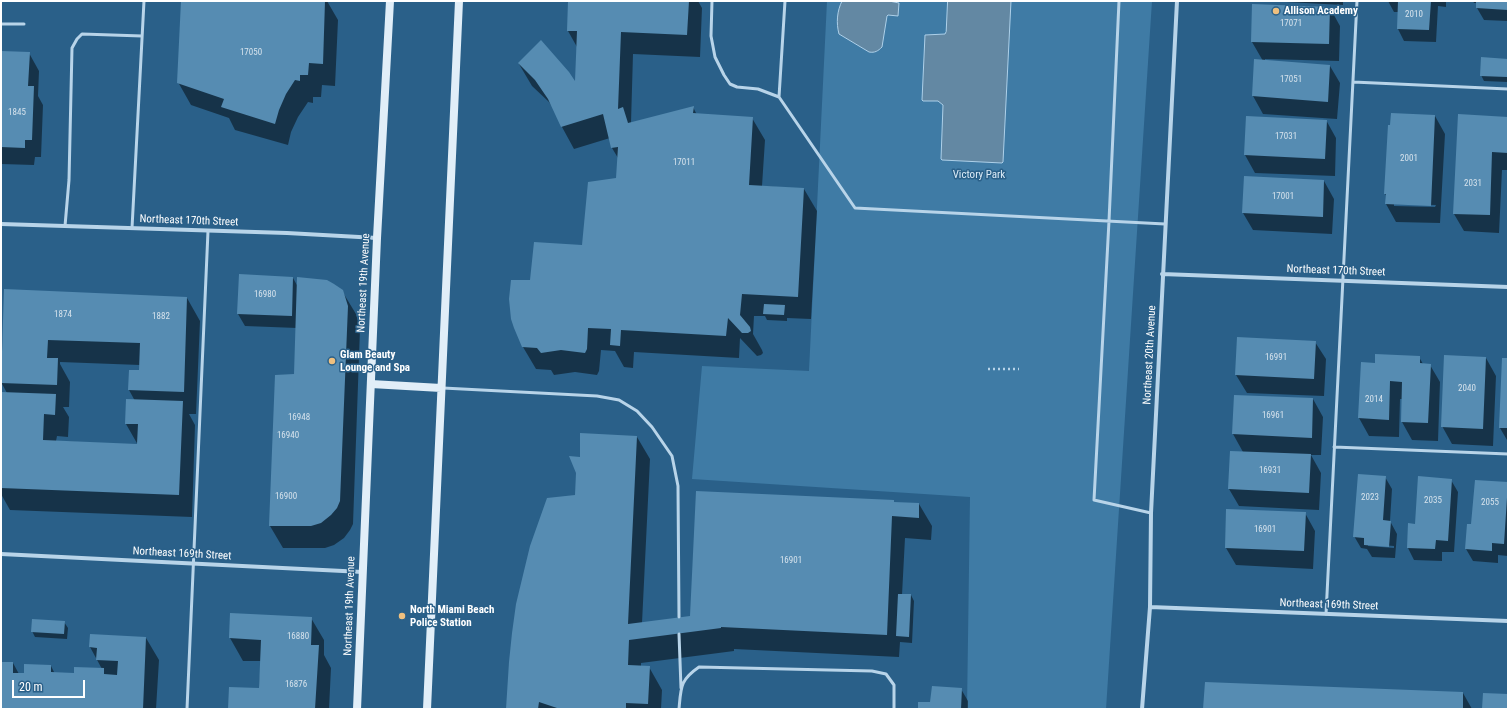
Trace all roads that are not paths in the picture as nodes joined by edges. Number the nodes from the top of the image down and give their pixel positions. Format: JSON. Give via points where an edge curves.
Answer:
{"nodes":[{"id":1,"x":144,"y":1,"type":"edge"},
{"id":2,"x":390,"y":1,"type":"edge"},
{"id":3,"x":459,"y":1,"type":"edge"},
{"id":4,"x":712,"y":1,"type":"edge"},
{"id":5,"x":785,"y":1,"type":"edge"},
{"id":6,"x":1119,"y":1,"type":"edge"},
{"id":7,"x":1177,"y":1,"type":"edge"},
{"id":8,"x":1358,"y":1,"type":"edge"},
{"id":9,"x":1,"y":24,"type":"edge"},
{"id":10,"x":24,"y":24,"type":"dead end"},
{"id":11,"x":142,"y":36,"type":"junction"},
{"id":12,"x":1353,"y":82,"type":"junction"},
{"id":13,"x":1508,"y":90,"type":"edge"},
{"id":14,"x":779,"y":97,"type":"junction"},
{"id":15,"x":1109,"y":221,"type":"junction"},
{"id":16,"x":1,"y":224,"type":"edge"},
{"id":17,"x":1165,"y":224,"type":"junction"},
{"id":18,"x":65,"y":226,"type":"junction"},
{"id":19,"x":132,"y":228,"type":"junction"},
{"id":20,"x":208,"y":231,"type":"junction"},
{"id":21,"x":377,"y":238,"type":"junction"},
{"id":22,"x":1162,"y":274,"type":"junction"},
{"id":23,"x":1342,"y":280,"type":"junction"},
{"id":24,"x":1508,"y":287,"type":"edge"},
{"id":25,"x":371,"y":384,"type":"junction"},
{"id":26,"x":441,"y":388,"type":"junction"},
{"id":27,"x":1334,"y":448,"type":"junction"},
{"id":28,"x":1508,"y":454,"type":"edge"},
{"id":29,"x":1151,"y":513,"type":"junction"},
{"id":30,"x":1,"y":554,"type":"edge"},
{"id":31,"x":194,"y":563,"type":"junction"},
{"id":32,"x":363,"y":572,"type":"junction"},
{"id":33,"x":1150,"y":607,"type":"junction"},
{"id":34,"x":1326,"y":614,"type":"junction"},
{"id":35,"x":679,"y":617,"type":"dead end"},
{"id":36,"x":1508,"y":621,"type":"edge"},
{"id":37,"x":679,"y":634,"type":"dead end"},
{"id":38,"x":681,"y":690,"type":"junction"},
{"id":39,"x":187,"y":709,"type":"edge"},
{"id":40,"x":357,"y":709,"type":"edge"},
{"id":41,"x":427,"y":709,"type":"edge"},
{"id":42,"x":679,"y":709,"type":"edge"},
{"id":43,"x":894,"y":709,"type":"edge"},
{"id":44,"x":1142,"y":709,"type":"edge"}],
"edges":[{"from":1,"to":11,"type":"lane"},
{"from":2,"to":21,"type":"street","name":"Northeast 19th Avenue"},
{"from":3,"to":26,"type":"street"},
{"from":4,"to":14,"type":"lane","via":[[711,36],[715,57],[730,84],[758,89]]},
{"from":5,"to":14,"type":"lane"},
{"from":6,"to":15,"type":"lane"},
{"from":7,"to":17,"type":"street","name":"Northeast 20th Avenue"},
{"from":8,"to":12,"type":"lane"},
{"from":9,"to":10,"type":"lane"},
{"from":11,"to":18,"type":"lane","via":[[82,34],[72,48],[69,180]]},
{"from":11,"to":19,"type":"lane"},
{"from":12,"to":13,"type":"lane"},
{"from":12,"to":23,"type":"lane"},
{"from":14,"to":15,"type":"lane","via":[[855,208]]},
{"from":15,"to":17,"type":"lane"},
{"from":15,"to":29,"type":"lane","via":[[1094,500]]},
{"from":16,"to":18,"type":"street","name":"Northeast 170th Street"},
{"from":17,"to":22,"type":"street","name":"Northeast 20th Avenue"},
{"from":18,"to":19,"type":"street","name":"Northeast 170th Street"},
{"from":19,"to":20,"type":"street","name":"Northeast 170th Street"},
{"from":20,"to":21,"type":"street","name":"Northeast 170th Street"},
{"from":20,"to":31,"type":"lane"},
{"from":21,"to":25,"type":"street","name":"Northeast 19th Avenue"},
{"from":22,"to":23,"type":"street","name":"Northeast 170th Street"},
{"from":22,"to":29,"type":"street","name":"Northeast 20th Avenue"},
{"from":23,"to":24,"type":"street","name":"Northeast 170th Street"},
{"from":23,"to":27,"type":"lane"},
{"from":25,"to":26,"type":"street"},
{"from":25,"to":32,"type":"street","name":"Northeast 19th Avenue"},
{"from":26,"to":35,"type":"lane","via":[[597,396],[619,400],[637,411],[652,427],[672,456],[676,472]]},
{"from":26,"to":41,"type":"street"},
{"from":27,"to":28,"type":"lane"},
{"from":27,"to":34,"type":"lane"},
{"from":29,"to":33,"type":"street","name":"Northeast 20th Avenue"},
{"from":30,"to":31,"type":"street","name":"Northeast 169th Street"},
{"from":31,"to":32,"type":"street","name":"Northeast 169th Street"},
{"from":31,"to":39,"type":"lane"},
{"from":32,"to":40,"type":"street","name":"Northeast 19th Avenue"},
{"from":33,"to":34,"type":"street","name":"Northeast 169th Street"},
{"from":33,"to":44,"type":"street","name":"Northeast 20th Avenue"},
{"from":34,"to":36,"type":"street","name":"Northeast 169th Street"},
{"from":37,"to":38,"type":"lane"},
{"from":38,"to":42,"type":"lane"},
{"from":38,"to":43,"type":"lane","via":[[687,676],[698,667],[872,671],[886,674],[894,685]]}]}
